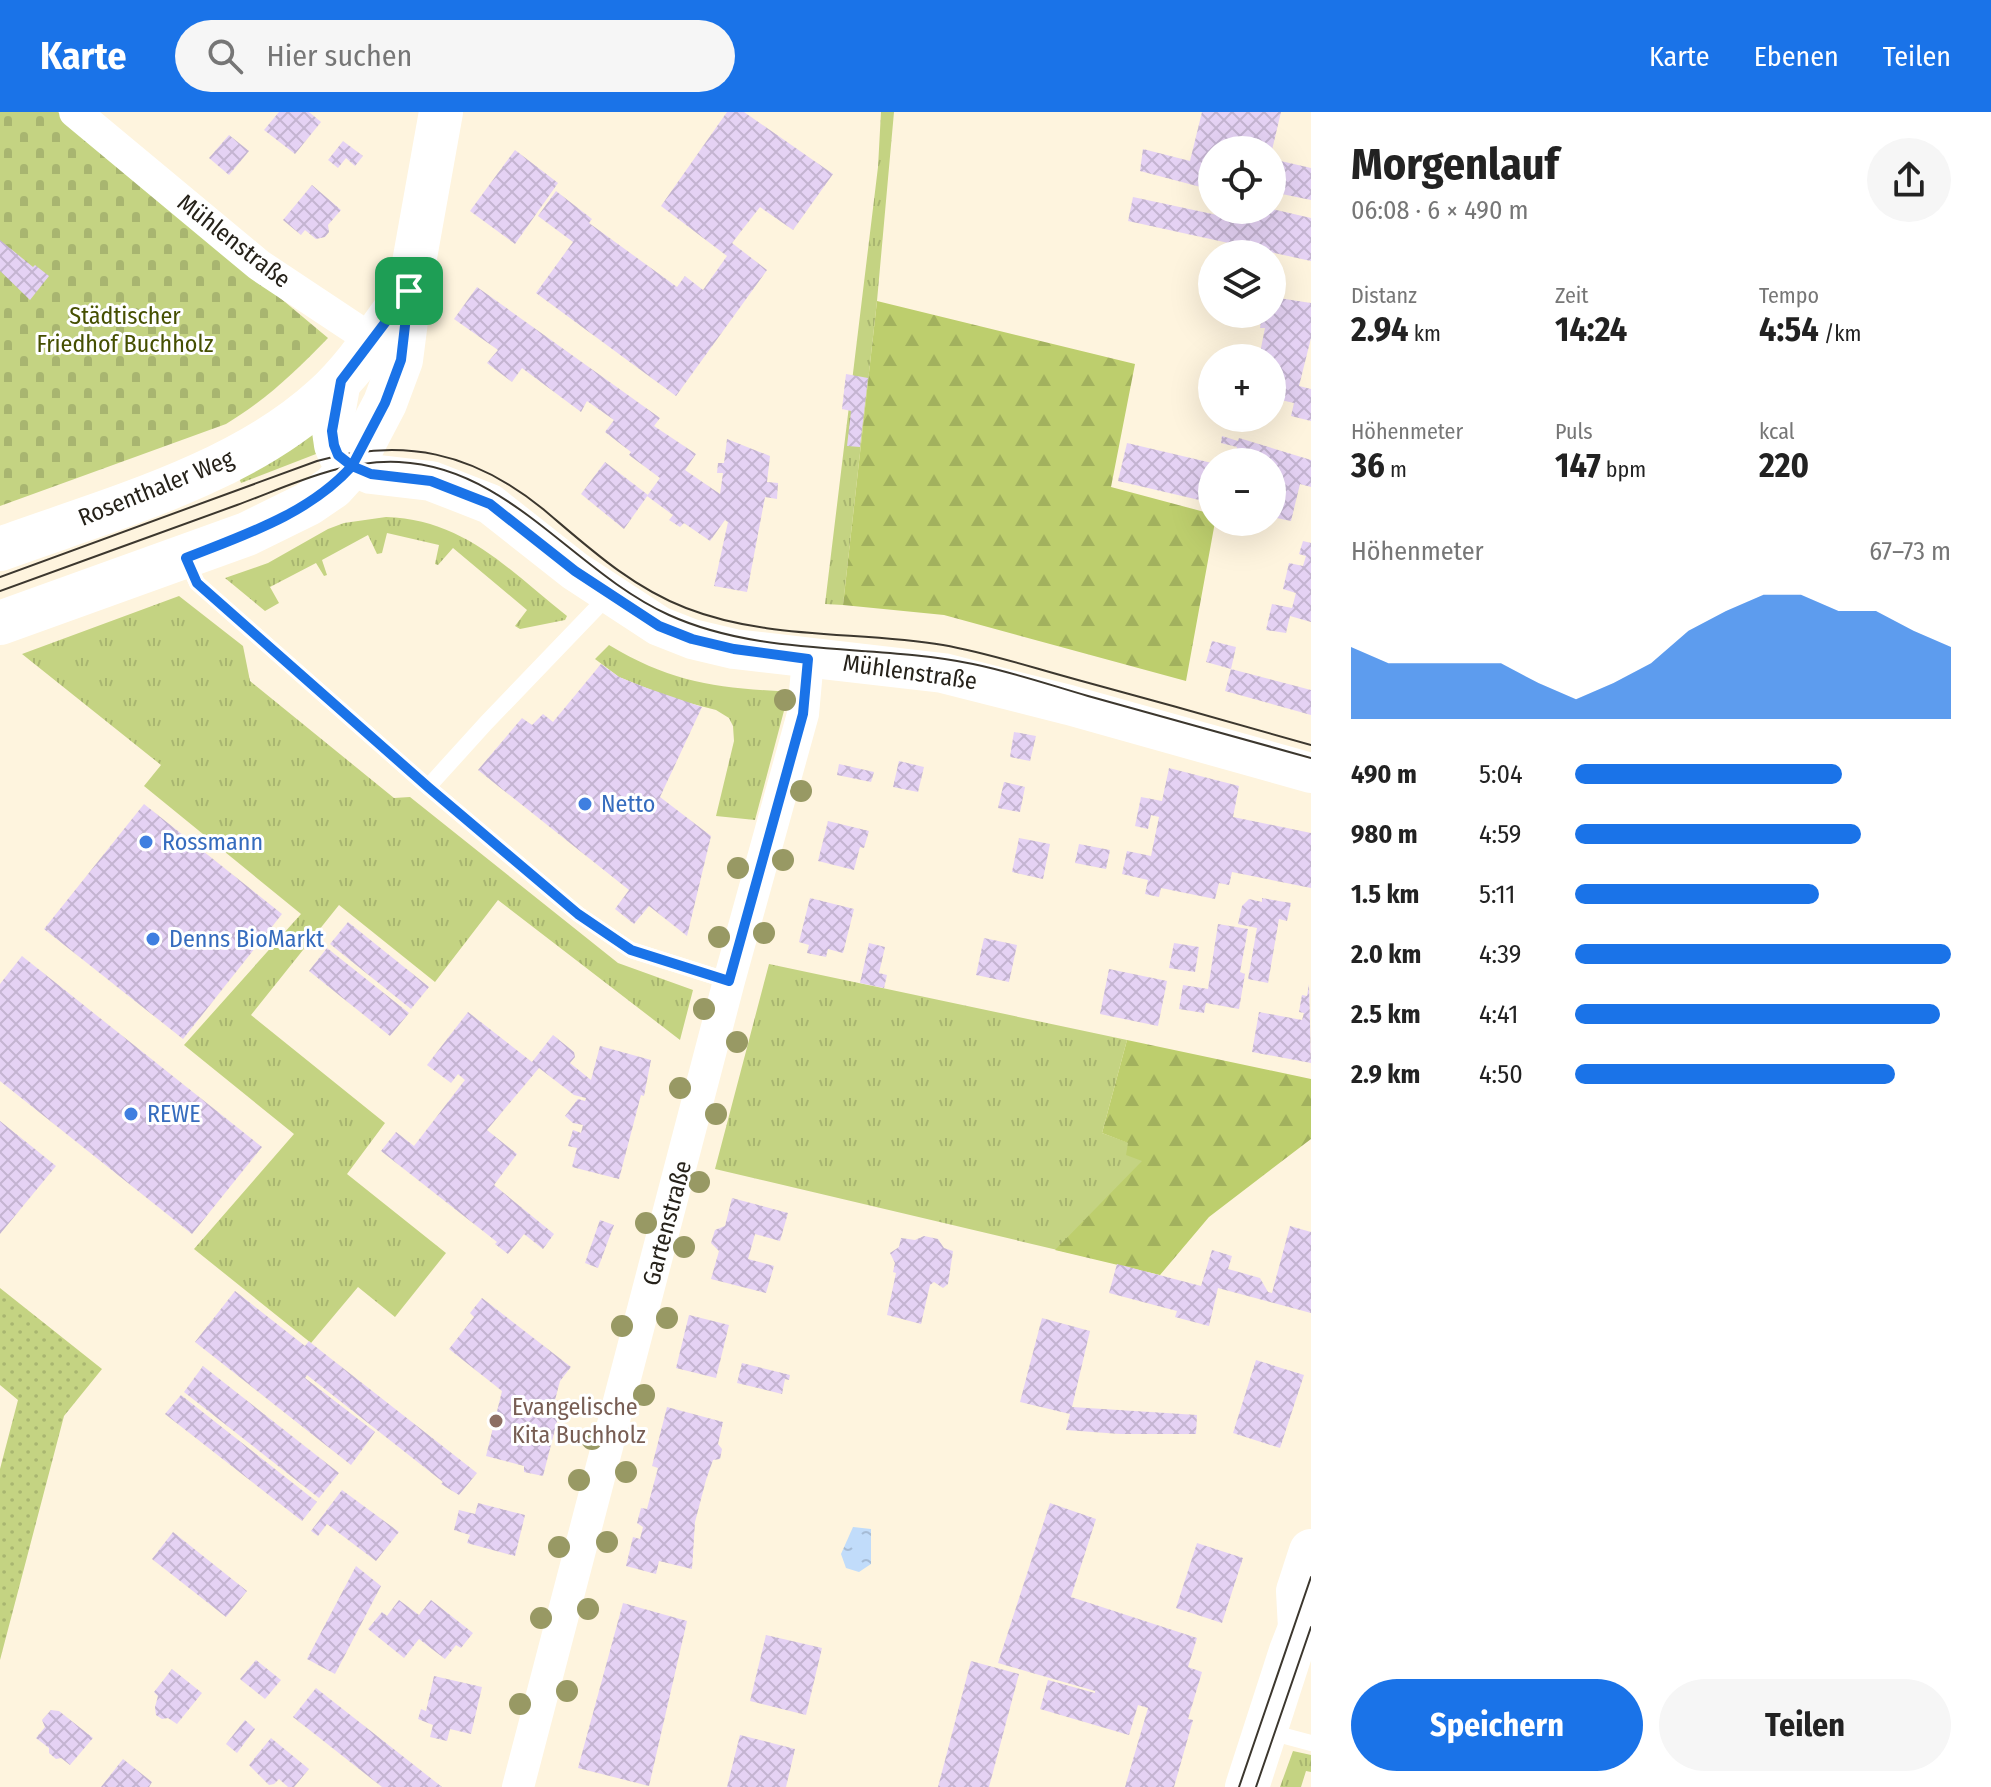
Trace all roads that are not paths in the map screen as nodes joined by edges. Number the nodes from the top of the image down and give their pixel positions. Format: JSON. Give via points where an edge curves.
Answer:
{"nodes":[{"id":1,"x":75,"y":112,"type":"edge"},
{"id":2,"x":441,"y":112,"type":"edge"},
{"id":3,"x":386,"y":350,"type":"junction"},
{"id":4,"x":341,"y":381,"type":"junction"},
{"id":5,"x":352,"y":466,"type":"junction"},
{"id":6,"x":0,"y":549,"type":"edge"},
{"id":7,"x":186,"y":558,"type":"junction"},
{"id":8,"x":609,"y":595,"type":"junction"},
{"id":9,"x":0,"y":623,"type":"edge"},
{"id":10,"x":808,"y":659,"type":"junction"},
{"id":11,"x":1311,"y":773,"type":"edge"},
{"id":12,"x":428,"y":787,"type":"junction"},
{"id":13,"x":729,"y":981,"type":"junction"},
{"id":14,"x":1311,"y":1551,"type":"edge"},
{"id":15,"x":1306,"y":1622,"type":"edge"},
{"id":16,"x":1266,"y":1731,"type":"junction"},
{"id":17,"x":1311,"y":1743,"type":"edge"},
{"id":18,"x":518,"y":1787,"type":"edge"},
{"id":19,"x":1247,"y":1787,"type":"edge"}],
"edges":[{"from":1,"to":3,"type":"street","name":"Mühlenstraße","via":[[259,265]]},
{"from":2,"to":3,"type":"main road","name":"Rosenthaler Weg","via":[[409,291]]},
{"from":3,"to":4,"type":"main road","name":"Rosenthaler Weg"},
{"from":3,"to":5,"type":"main road","via":[[385,403]]},
{"from":4,"to":5,"type":"street","via":[[332,431],[338,455]]},
{"from":4,"to":6,"type":"main road","name":"Rosenthaler Weg","via":[[274,435],[221,466]]},
{"from":5,"to":7,"type":"main road","via":[[308,504]]},
{"from":5,"to":8,"type":"street","name":"Mühlenstraße","via":[[371,474],[431,481],[490,504]]},
{"from":7,"to":9,"type":"main road"},
{"from":7,"to":12,"type":"lane","via":[[197,583]]},
{"from":8,"to":10,"type":"street","name":"Mühlenstraße","via":[[692,639]]},
{"from":8,"to":12,"type":"lane"},
{"from":10,"to":11,"type":"street","name":"Mühlenstraße","via":[[943,673]]},
{"from":10,"to":13,"type":"street","name":"Gartenstraße","via":[[803,714]]},
{"from":12,"to":13,"type":"lane","via":[[578,914],[631,950]]},
{"from":13,"to":18,"type":"street","name":"Gartenstraße"},
{"from":14,"to":15,"type":"main road","via":[[1298,1591]]},
{"from":15,"to":16,"type":"main road"},
{"from":16,"to":17,"type":"lane"},
{"from":16,"to":19,"type":"main road"}]}
